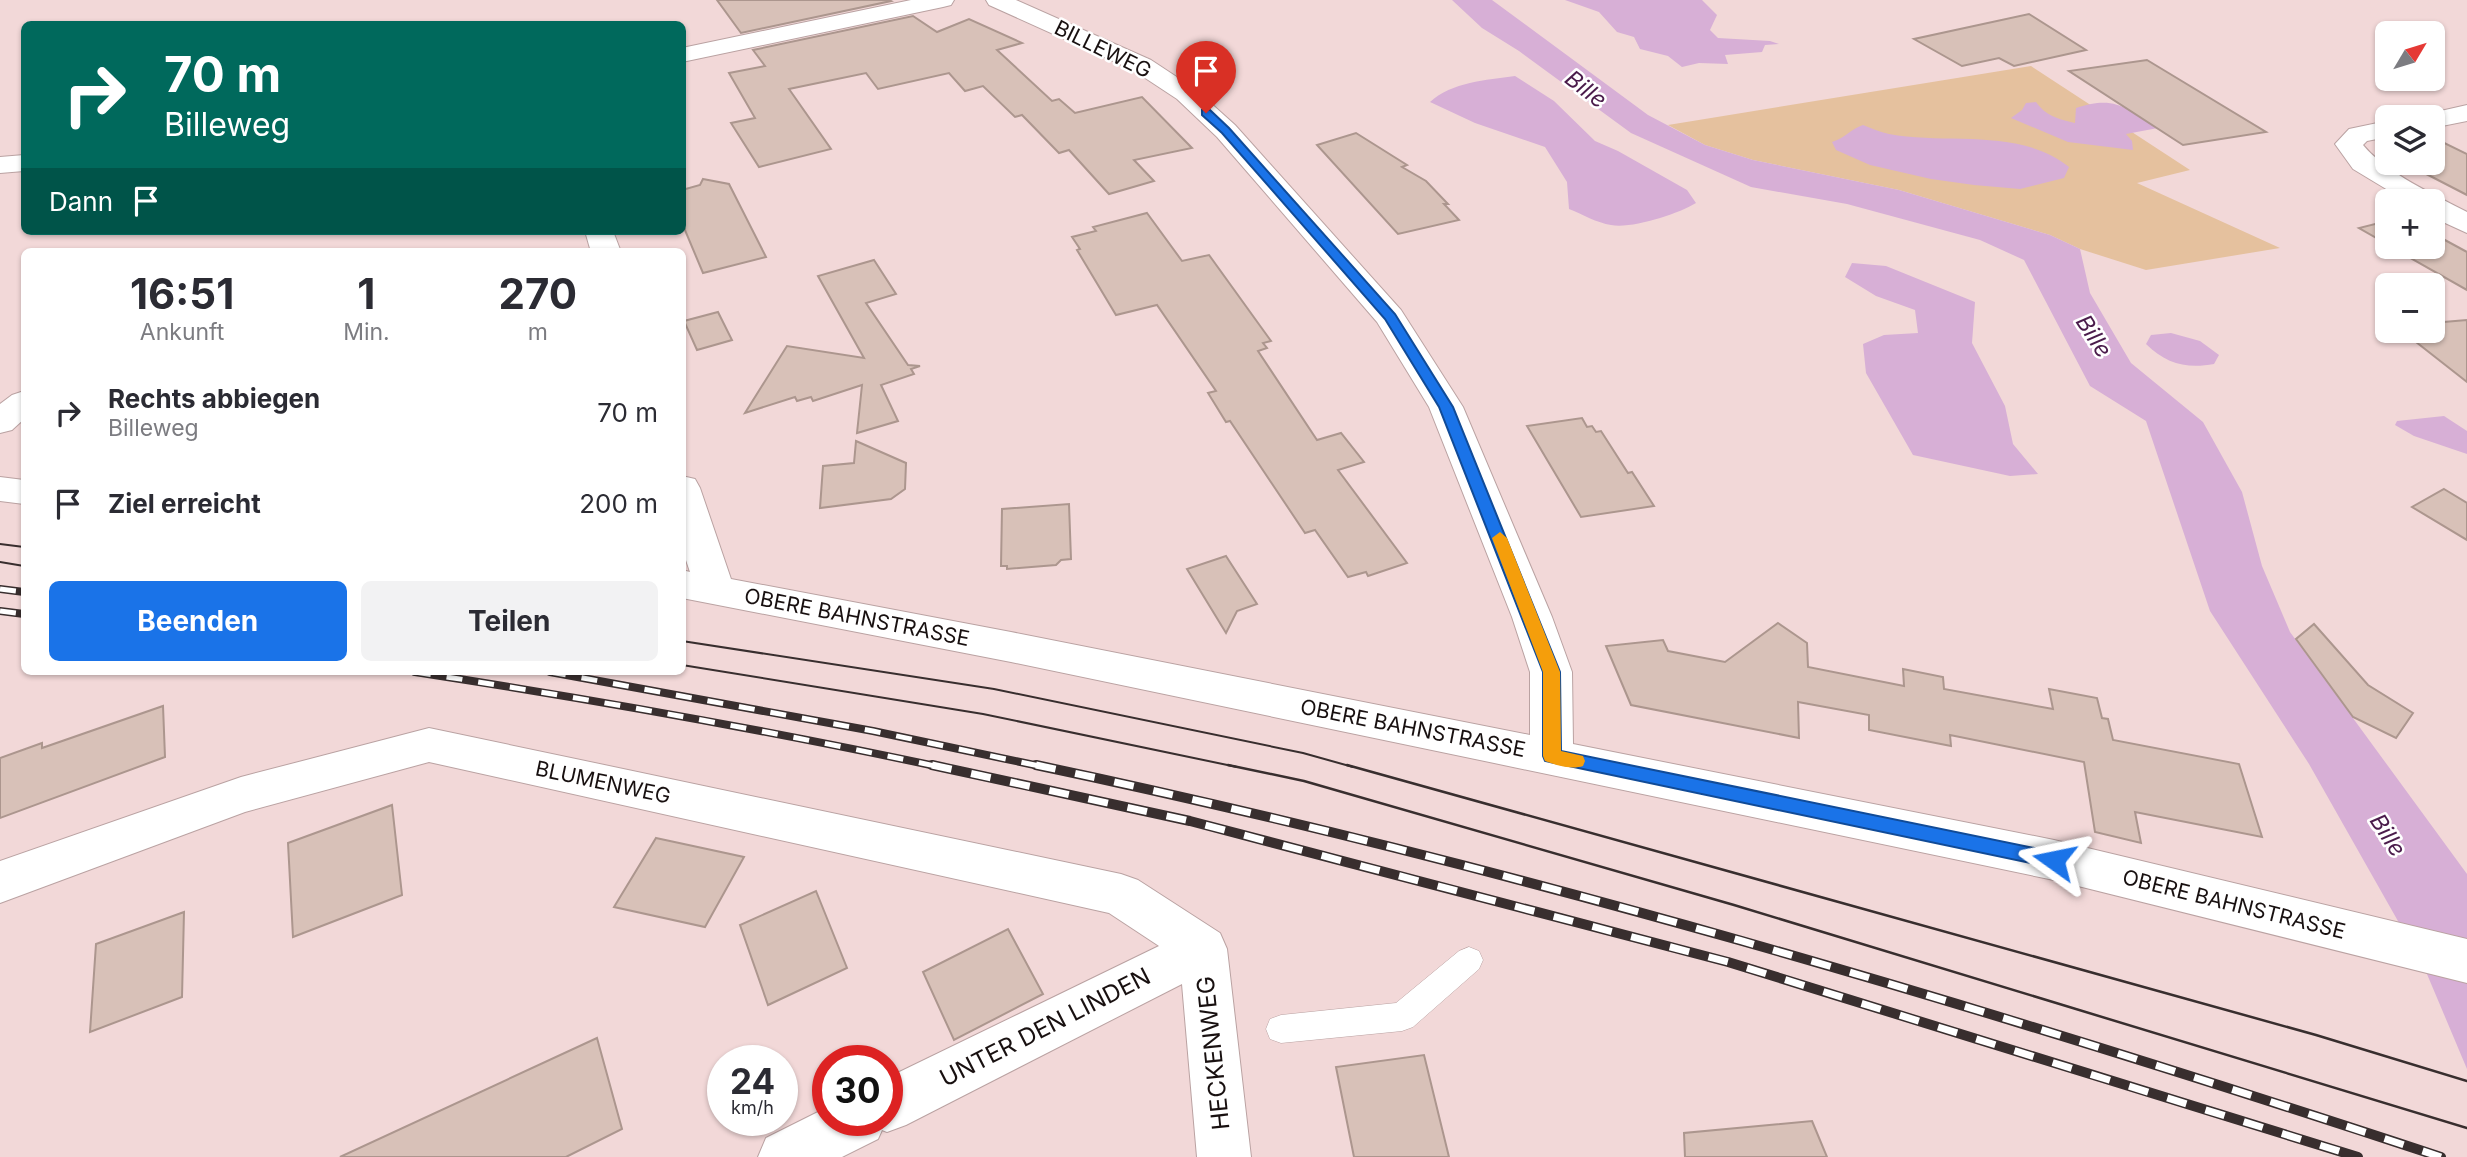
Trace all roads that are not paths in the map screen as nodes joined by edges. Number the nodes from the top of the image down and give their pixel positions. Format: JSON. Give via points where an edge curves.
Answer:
{"nodes":[{"id":1,"x":943,"y":0,"type":"edge"},
{"id":2,"x":997,"y":0,"type":"edge"},
{"id":3,"x":686,"y":54,"type":"edge"},
{"id":4,"x":2467,"y":113,"type":"edge"},
{"id":5,"x":2445,"y":117,"type":"edge"},
{"id":6,"x":2375,"y":131,"type":"edge"},
{"id":7,"x":21,"y":163,"type":"edge"},
{"id":8,"x":0,"y":165,"type":"edge"},
{"id":9,"x":2375,"y":170,"type":"edge"},
{"id":10,"x":2383,"y":175,"type":"edge"},
{"id":11,"x":2405,"y":189,"type":"edge"},
{"id":12,"x":2445,"y":212,"type":"edge"},
{"id":13,"x":2467,"y":224,"type":"edge"},
{"id":14,"x":21,"y":404,"type":"edge"},
{"id":15,"x":0,"y":422,"type":"edge"},
{"id":16,"x":0,"y":489,"type":"edge"},
{"id":17,"x":21,"y":492,"type":"edge"},
{"id":18,"x":686,"y":511,"type":"edge"},
{"id":19,"x":699,"y":587,"type":"edge"},
{"id":20,"x":1552,"y":756,"type":"junction"},
{"id":21,"x":0,"y":881,"type":"edge"},
{"id":22,"x":1203,"y":949,"type":"junction"},
{"id":23,"x":1469,"y":960,"type":"dead end"},
{"id":24,"x":2467,"y":961,"type":"edge"},
{"id":25,"x":1281,"y":1029,"type":"dead end"},
{"id":26,"x":903,"y":1098,"type":"edge"},
{"id":27,"x":827,"y":1136,"type":"edge"},
{"id":28,"x":785,"y":1157,"type":"edge"},
{"id":29,"x":1224,"y":1157,"type":"edge"}],
"edges":[{"from":1,"to":3,"type":"street"},
{"from":2,"to":20,"type":"street","name":"BILLEWEG","via":[[1142,65],[1186,94],[1226,131],[1390,317],[1446,407],[1532,617],[1551,672]]},
{"from":4,"to":5,"type":"street"},
{"from":6,"to":9,"type":"street","via":[[2358,135],[2348,144]]},
{"from":7,"to":8,"type":"street"},
{"from":10,"to":11,"type":"street"},
{"from":12,"to":13,"type":"street"},
{"from":14,"to":15,"type":"street"},
{"from":16,"to":17,"type":"street"},
{"from":18,"to":19,"type":"street"},
{"from":19,"to":20,"type":"street","name":"OBERE BAHNSTRASSE"},
{"from":20,"to":24,"type":"street","name":"OBERE BAHNSTRASSE","via":[[2054,860]]},
{"from":21,"to":22,"type":"street","name":"BLUMENWEG","via":[[242,795],[429,745],[1121,895]]},
{"from":22,"to":26,"type":"street","name":"UNTER DEN LINDEN"},
{"from":22,"to":29,"type":"street","name":"HECKENWEG"},
{"from":23,"to":25,"type":"lane","via":[[1402,1017]]},
{"from":27,"to":28,"type":"street"}]}
